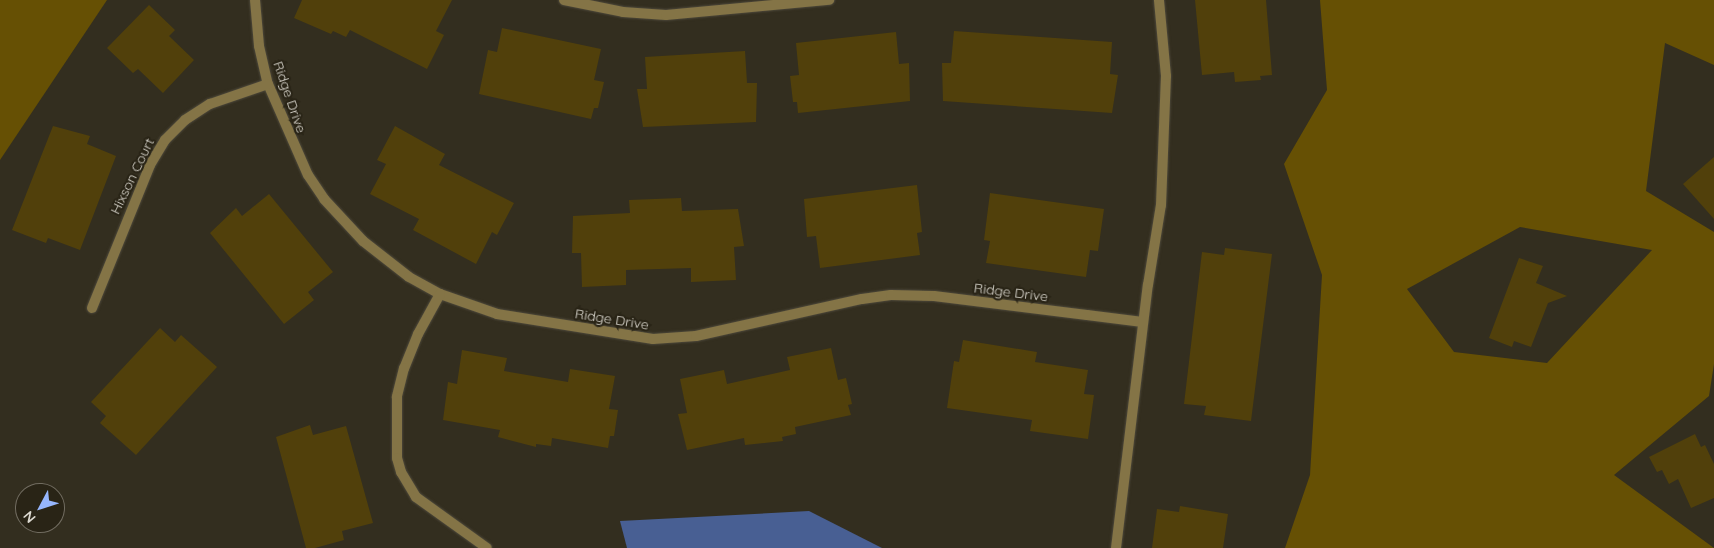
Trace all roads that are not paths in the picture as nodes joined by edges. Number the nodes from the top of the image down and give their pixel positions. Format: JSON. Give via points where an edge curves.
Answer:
{"nodes":[{"id":1,"x":255,"y":0,"type":"edge"},
{"id":2,"x":564,"y":0,"type":"edge"},
{"id":3,"x":829,"y":0,"type":"edge"},
{"id":4,"x":1159,"y":0,"type":"edge"},
{"id":5,"x":268,"y":84,"type":"junction"},
{"id":6,"x":440,"y":294,"type":"junction"},
{"id":7,"x":92,"y":308,"type":"dead end"},
{"id":8,"x":1143,"y":322,"type":"junction"},
{"id":9,"x":487,"y":548,"type":"edge"},
{"id":10,"x":1116,"y":548,"type":"edge"}],
"edges":[{"from":1,"to":5,"type":"street","name":"Ridge Drive","via":[[258,46]]},
{"from":2,"to":3,"type":"street","via":[[623,12],[666,15]]},
{"from":4,"to":8,"type":"street","via":[[1166,76],[1162,205]]},
{"from":5,"to":6,"type":"street","name":"Ridge Drive","via":[[294,149],[324,199],[364,241],[409,277]]},
{"from":5,"to":7,"type":"street","name":"Hixson Court","via":[[210,104],[185,120],[165,140],[150,165]]},
{"from":6,"to":8,"type":"street","name":"Ridge Drive","via":[[497,314],[653,339],[696,336],[890,295],[934,296]]},
{"from":6,"to":9,"type":"street","via":[[404,368],[397,397],[397,458],[401,472],[416,496]]},
{"from":8,"to":10,"type":"street"}]}
